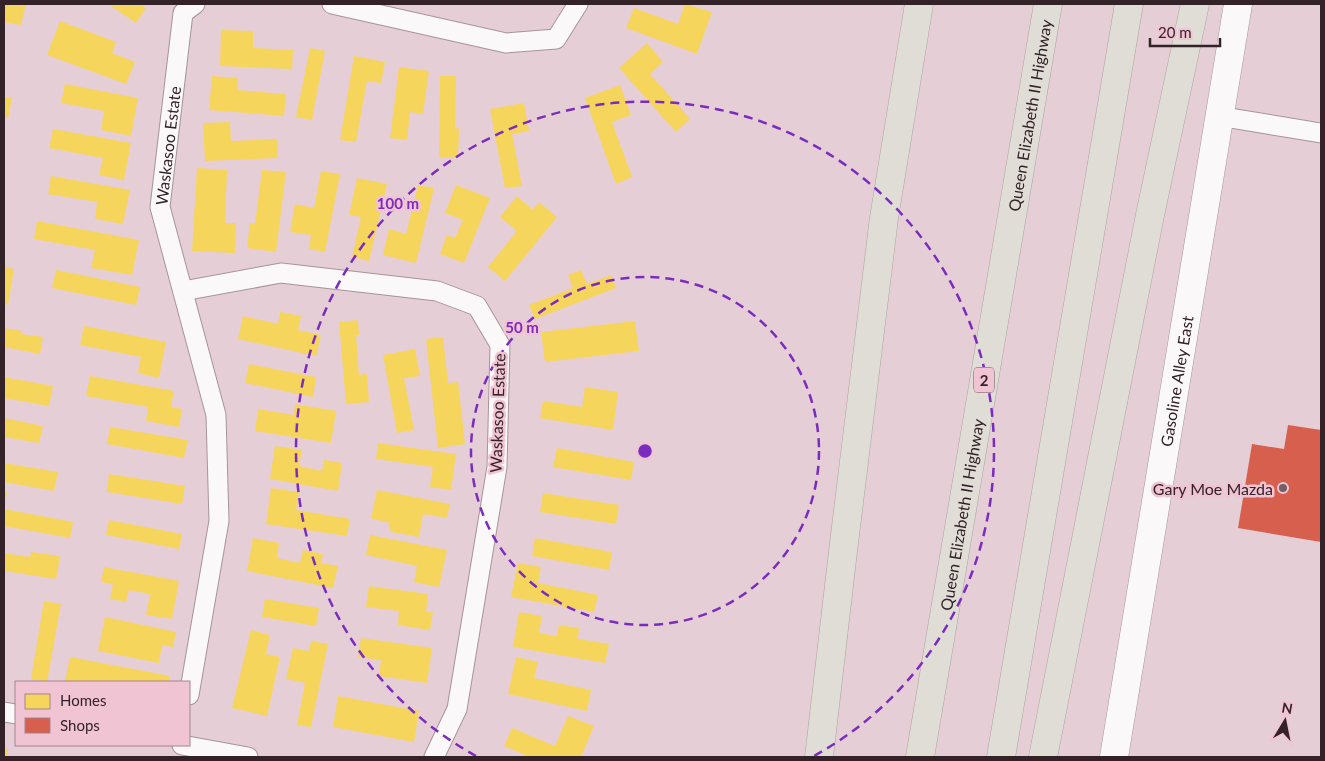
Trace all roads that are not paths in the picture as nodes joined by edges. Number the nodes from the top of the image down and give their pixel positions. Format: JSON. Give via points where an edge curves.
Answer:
{"nodes":[{"id":1,"x":195,"y":4,"type":"edge"},
{"id":2,"x":332,"y":4,"type":"edge"},
{"id":3,"x":578,"y":4,"type":"edge"},
{"id":4,"x":919,"y":4,"type":"edge"},
{"id":5,"x":1048,"y":4,"type":"edge"},
{"id":6,"x":1129,"y":4,"type":"edge"},
{"id":7,"x":1195,"y":4,"type":"edge"},
{"id":8,"x":1238,"y":4,"type":"edge"},
{"id":9,"x":1218,"y":116,"type":"junction"},
{"id":10,"x":1321,"y":133,"type":"edge"},
{"id":11,"x":183,"y":291,"type":"junction"},
{"id":12,"x":844,"y":543,"type":"junction"},
{"id":13,"x":190,"y":689,"type":"edge"},
{"id":14,"x":187,"y":746,"type":"edge"},
{"id":15,"x":248,"y":757,"type":"edge"},
{"id":16,"x":434,"y":757,"type":"edge"},
{"id":17,"x":802,"y":757,"type":"edge"},
{"id":18,"x":819,"y":757,"type":"edge"},
{"id":19,"x":920,"y":757,"type":"edge"},
{"id":20,"x":1001,"y":757,"type":"edge"},
{"id":21,"x":1043,"y":757,"type":"edge"},
{"id":22,"x":1114,"y":757,"type":"edge"}],
"edges":[{"from":1,"to":11,"type":"street","name":"Waskasoo Estate","via":[[183,13],[160,207]]},
{"from":2,"to":3,"type":"street","via":[[506,43],[556,39]]},
{"from":4,"to":12,"type":"highway","via":[[884,218]]},
{"from":5,"to":19,"type":"highway","name":"Queen Elizabeth II Highway","number":"2"},
{"from":6,"to":20,"type":"highway"},
{"from":7,"to":21,"type":"highway","via":[[1148,224]]},
{"from":8,"to":9,"type":"street","name":"Gasoline Alley East"},
{"from":9,"to":10,"type":"street"},
{"from":9,"to":22,"type":"street","name":"Gasoline Alley East"},
{"from":11,"to":13,"type":"street","name":"Waskasoo Estate","via":[[216,415],[219,521]]},
{"from":11,"to":16,"type":"street","name":"Waskasoo Estate","via":[[281,273],[437,291],[477,306],[500,345],[497,468],[457,709]]},
{"from":12,"to":17,"type":"highway"},
{"from":12,"to":18,"type":"highway"},
{"from":14,"to":15,"type":"street"}]}
